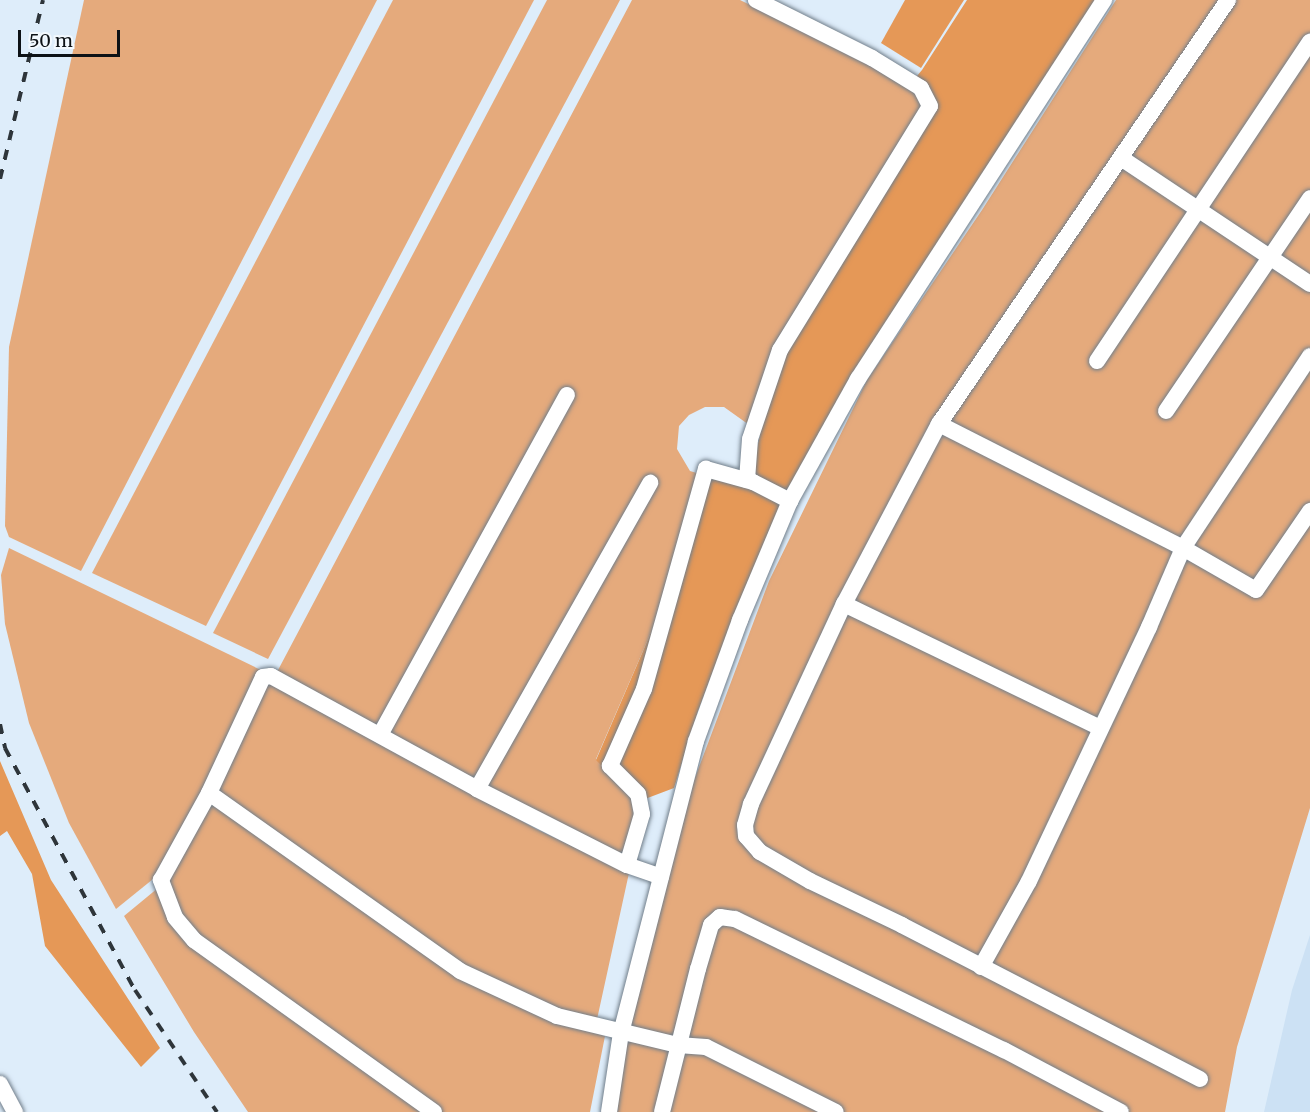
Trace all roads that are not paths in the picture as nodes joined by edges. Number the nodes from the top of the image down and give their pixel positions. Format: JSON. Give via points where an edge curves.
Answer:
{"nodes":[{"id":1,"x":756,"y":0,"type":"edge"},
{"id":2,"x":1104,"y":0,"type":"edge"},
{"id":3,"x":1228,"y":0,"type":"edge"},
{"id":4,"x":1310,"y":42,"type":"edge"},
{"id":5,"x":1121,"y":158,"type":"junction"},
{"id":6,"x":1310,"y":198,"type":"edge"},
{"id":7,"x":1198,"y":210,"type":"junction"},
{"id":8,"x":1269,"y":257,"type":"junction"},
{"id":9,"x":1310,"y":284,"type":"edge"},
{"id":10,"x":1310,"y":356,"type":"edge"},
{"id":11,"x":1097,"y":361,"type":"dead end"},
{"id":12,"x":567,"y":395,"type":"dead end"},
{"id":13,"x":1166,"y":411,"type":"dead end"},
{"id":14,"x":939,"y":424,"type":"junction"},
{"id":15,"x":747,"y":480,"type":"junction"},
{"id":16,"x":650,"y":483,"type":"dead end"},
{"id":17,"x":789,"y":501,"type":"junction"},
{"id":18,"x":1310,"y":511,"type":"edge"},
{"id":19,"x":1183,"y":548,"type":"junction"},
{"id":20,"x":844,"y":604,"type":"junction"},
{"id":21,"x":1100,"y":728,"type":"junction"},
{"id":22,"x":380,"y":735,"type":"junction"},
{"id":23,"x":477,"y":789,"type":"junction"},
{"id":24,"x":209,"y":793,"type":"junction"},
{"id":25,"x":627,"y":865,"type":"junction"},
{"id":26,"x":661,"y":877,"type":"junction"},
{"id":27,"x":981,"y":967,"type":"junction"},
{"id":28,"x":621,"y":1033,"type":"junction"},
{"id":29,"x":678,"y":1045,"type":"junction"},
{"id":30,"x":1200,"y":1079,"type":"dead end"},
{"id":31,"x":0,"y":1084,"type":"edge"},
{"id":32,"x":15,"y":1112,"type":"edge"},
{"id":33,"x":434,"y":1112,"type":"edge"},
{"id":34,"x":609,"y":1112,"type":"edge"},
{"id":35,"x":662,"y":1112,"type":"edge"},
{"id":36,"x":836,"y":1112,"type":"edge"},
{"id":37,"x":1121,"y":1112,"type":"edge"}],
"edges":[{"from":1,"to":15,"type":"street","via":[[882,64],[921,88],[930,106],[780,350],[750,439]]},
{"from":2,"to":17,"type":"street","via":[[858,379]]},
{"from":3,"to":5,"type":"street"},
{"from":4,"to":7,"type":"street"},
{"from":5,"to":7,"type":"street"},
{"from":5,"to":14,"type":"street"},
{"from":6,"to":8,"type":"street"},
{"from":7,"to":8,"type":"street"},
{"from":7,"to":11,"type":"street"},
{"from":8,"to":9,"type":"street"},
{"from":8,"to":13,"type":"street"},
{"from":10,"to":19,"type":"street"},
{"from":12,"to":22,"type":"street"},
{"from":14,"to":19,"type":"street"},
{"from":14,"to":20,"type":"street"},
{"from":15,"to":17,"type":"street"},
{"from":15,"to":25,"type":"street","via":[[706,469],[644,689],[610,765],[638,794],[642,814]]},
{"from":16,"to":23,"type":"street"},
{"from":17,"to":26,"type":"street","via":[[696,741]]},
{"from":18,"to":19,"type":"street","via":[[1256,590]]},
{"from":19,"to":21,"type":"street"},
{"from":20,"to":21,"type":"street"},
{"from":20,"to":27,"type":"street","via":[[751,804],[746,836],[760,852],[810,881]]},
{"from":21,"to":27,"type":"street","via":[[1029,880]]},
{"from":22,"to":23,"type":"street"},
{"from":22,"to":24,"type":"street","via":[[271,676],[263,677]]},
{"from":23,"to":25,"type":"street"},
{"from":24,"to":28,"type":"street","via":[[460,971],[557,1016]]},
{"from":24,"to":33,"type":"street","via":[[161,880],[175,917],[194,940]]},
{"from":25,"to":26,"type":"street"},
{"from":26,"to":28,"type":"street"},
{"from":27,"to":30,"type":"street"},
{"from":28,"to":29,"type":"street"},
{"from":28,"to":34,"type":"street"},
{"from":29,"to":35,"type":"street"},
{"from":29,"to":36,"type":"street","via":[[706,1047]]},
{"from":29,"to":37,"type":"street","via":[[711,925],[720,917],[735,919]]},
{"from":31,"to":32,"type":"street"}]}
